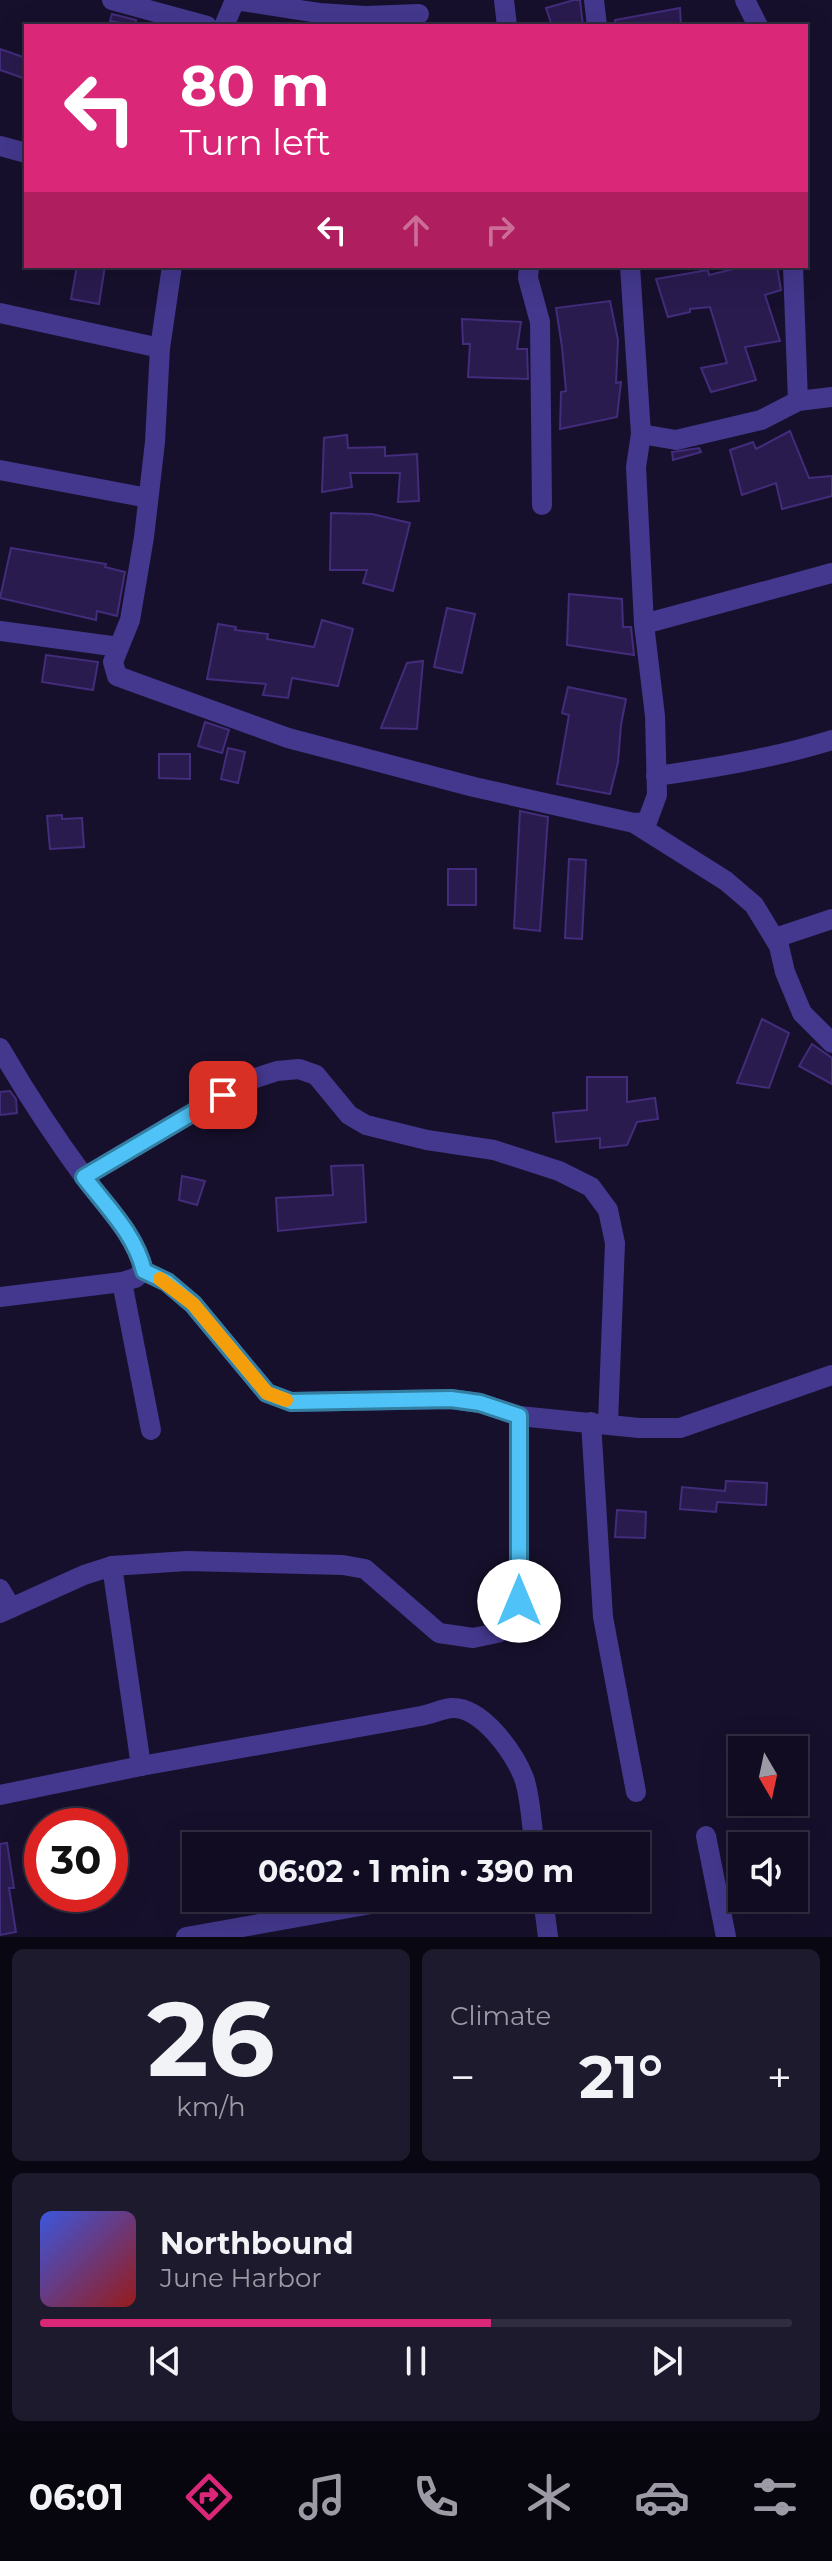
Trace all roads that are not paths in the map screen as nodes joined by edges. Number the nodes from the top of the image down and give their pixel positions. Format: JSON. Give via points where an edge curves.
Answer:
{"nodes":[{"id":1,"x":112,"y":0,"type":"edge"},
{"id":2,"x":504,"y":0,"type":"edge"},
{"id":3,"x":745,"y":0,"type":"edge"},
{"id":4,"x":419,"y":14,"type":"dead end"},
{"id":5,"x":200,"y":24,"type":"edge"},
{"id":6,"x":225,"y":24,"type":"edge"},
{"id":7,"x":507,"y":24,"type":"edge"},
{"id":8,"x":757,"y":24,"type":"edge"},
{"id":9,"x":0,"y":146,"type":"edge"},
{"id":10,"x":24,"y":152,"type":"edge"},
{"id":11,"x":172,"y":268,"type":"edge"},
{"id":12,"x":529,"y":268,"type":"edge"},
{"id":13,"x":630,"y":268,"type":"edge"},
{"id":14,"x":793,"y":268,"type":"edge"},
{"id":15,"x":0,"y":313,"type":"edge"},
{"id":16,"x":160,"y":348,"type":"junction"},
{"id":17,"x":832,"y":397,"type":"edge"},
{"id":18,"x":798,"y":401,"type":"junction"},
{"id":19,"x":641,"y":434,"type":"junction"},
{"id":20,"x":0,"y":470,"type":"edge"},
{"id":21,"x":148,"y":498,"type":"junction"},
{"id":22,"x":542,"y":505,"type":"dead end"},
{"id":23,"x":832,"y":573,"type":"edge"},
{"id":24,"x":644,"y":624,"type":"junction"},
{"id":25,"x":0,"y":631,"type":"edge"},
{"id":26,"x":119,"y":647,"type":"junction"},
{"id":27,"x":832,"y":740,"type":"edge"},
{"id":28,"x":656,"y":776,"type":"junction"},
{"id":29,"x":634,"y":823,"type":"junction"},
{"id":30,"x":832,"y":919,"type":"edge"},
{"id":31,"x":775,"y":938,"type":"junction"},
{"id":32,"x":832,"y":1043,"type":"edge"},
{"id":33,"x":0,"y":1048,"type":"edge"},
{"id":34,"x":84,"y":1177,"type":"junction"},
{"id":35,"x":144,"y":1271,"type":"junction"},
{"id":36,"x":122,"y":1282,"type":"junction"},
{"id":37,"x":0,"y":1297,"type":"edge"},
{"id":38,"x":832,"y":1375,"type":"edge"},
{"id":39,"x":519,"y":1416,"type":"junction"},
{"id":40,"x":599,"y":1423,"type":"junction"},
{"id":41,"x":151,"y":1430,"type":"dead end"},
{"id":42,"x":112,"y":1566,"type":"junction"},
{"id":43,"x":0,"y":1589,"type":"edge"},
{"id":44,"x":6,"y":1610,"type":"edge"},
{"id":45,"x":141,"y":1766,"type":"junction"},
{"id":46,"x":636,"y":1792,"type":"dead end"},
{"id":47,"x":0,"y":1795,"type":"edge"},
{"id":48,"x":533,"y":1832,"type":"edge"},
{"id":49,"x":706,"y":1836,"type":"dead end"},
{"id":50,"x":326,"y":1912,"type":"edge"},
{"id":51,"x":545,"y":1912,"type":"edge"},
{"id":52,"x":186,"y":1937,"type":"edge"},
{"id":53,"x":548,"y":1937,"type":"edge"},
{"id":54,"x":726,"y":1937,"type":"edge"}],
"edges":[{"from":1,"to":5,"type":"street"},
{"from":2,"to":7,"type":"street"},
{"from":3,"to":8,"type":"street"},
{"from":4,"to":6,"type":"street","via":[[334,14],[235,0]]},
{"from":9,"to":10,"type":"street"},
{"from":11,"to":16,"type":"street"},
{"from":12,"to":22,"type":"street","via":[[540,322]]},
{"from":13,"to":19,"type":"street"},
{"from":14,"to":18,"type":"street"},
{"from":15,"to":16,"type":"street"},
{"from":16,"to":21,"type":"street"},
{"from":17,"to":18,"type":"street"},
{"from":18,"to":19,"type":"street","via":[[761,420],[676,440]]},
{"from":19,"to":24,"type":"street","via":[[636,467]]},
{"from":20,"to":21,"type":"street"},
{"from":21,"to":26,"type":"street","via":[[130,620]]},
{"from":23,"to":24,"type":"street"},
{"from":24,"to":28,"type":"street"},
{"from":25,"to":26,"type":"street"},
{"from":26,"to":29,"type":"street","via":[[113,662],[117,676],[288,738]]},
{"from":27,"to":28,"type":"street","via":[[723,767]]},
{"from":28,"to":29,"type":"street","via":[[652,813],[647,822]]},
{"from":29,"to":31,"type":"street","via":[[726,881],[754,905]]},
{"from":30,"to":31,"type":"street"},
{"from":31,"to":32,"type":"street","via":[[802,1013]]},
{"from":33,"to":34,"type":"street"},
{"from":34,"to":35,"type":"street","via":[[131,1237]]},
{"from":34,"to":40,"type":"street","via":[[246,1081],[299,1069],[316,1075],[349,1115],[366,1125],[494,1150],[559,1171],[591,1187],[608,1210],[615,1243]]},
{"from":35,"to":36,"type":"street"},
{"from":35,"to":39,"type":"street","via":[[193,1304],[267,1393],[291,1402],[451,1399]]},
{"from":36,"to":37,"type":"street"},
{"from":36,"to":41,"type":"street"},
{"from":38,"to":40,"type":"street","via":[[680,1428]]},
{"from":39,"to":40,"type":"street"},
{"from":39,"to":42,"type":"street","via":[[519,1612],[513,1625],[497,1633],[473,1638],[439,1633],[365,1569],[343,1565],[187,1561]]},
{"from":40,"to":46,"type":"street","via":[[603,1617]]},
{"from":42,"to":44,"type":"street"},
{"from":42,"to":45,"type":"street"},
{"from":43,"to":44,"type":"street"},
{"from":45,"to":47,"type":"street"},
{"from":45,"to":48,"type":"street","via":[[453,1708],[473,1713],[496,1732],[524,1779]]},
{"from":49,"to":54,"type":"street"},
{"from":50,"to":52,"type":"street"},
{"from":51,"to":53,"type":"street"}]}
